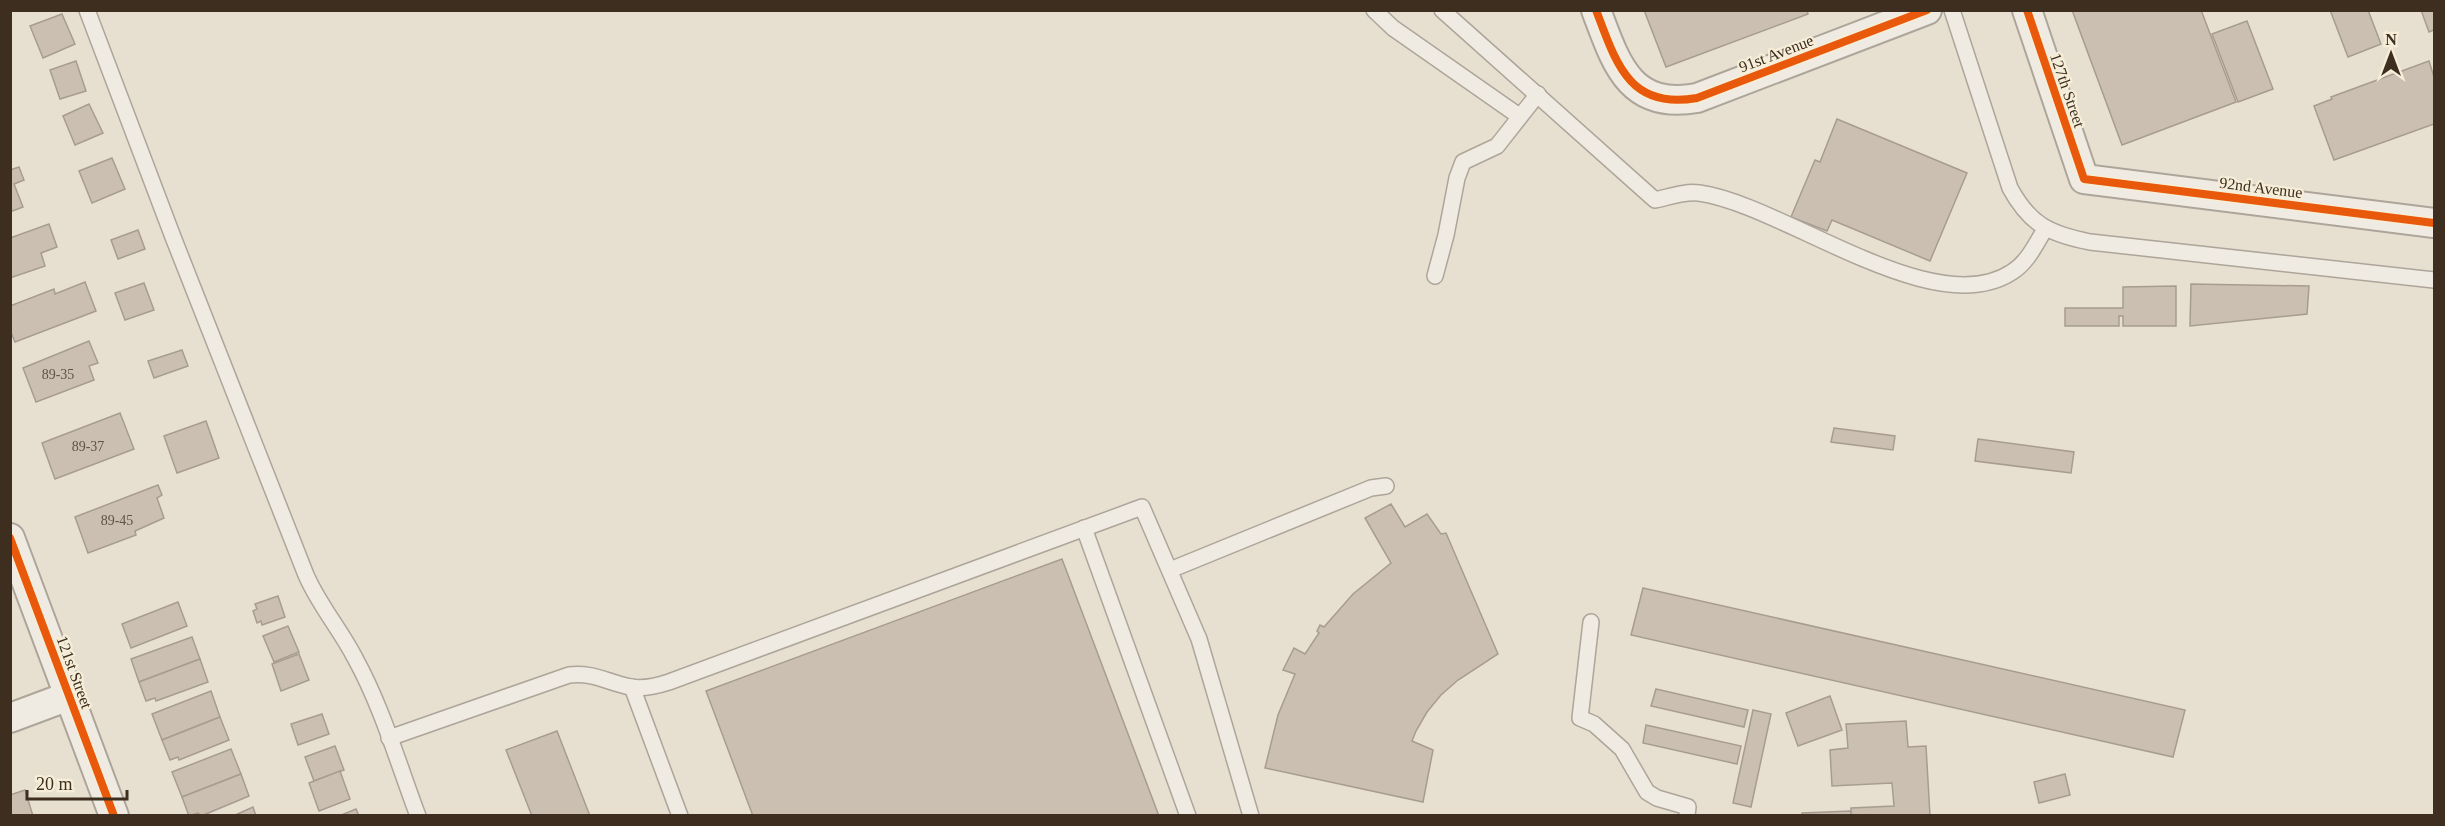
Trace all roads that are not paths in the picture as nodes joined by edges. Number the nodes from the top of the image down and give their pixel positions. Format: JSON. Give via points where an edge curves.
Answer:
{"nodes":[{"id":1,"x":87,"y":10,"type":"edge"},
{"id":2,"x":1374,"y":10,"type":"edge"},
{"id":3,"x":1442,"y":10,"type":"edge"},
{"id":4,"x":1596,"y":10,"type":"edge"},
{"id":5,"x":1927,"y":10,"type":"edge"},
{"id":6,"x":1952,"y":10,"type":"edge"},
{"id":7,"x":2027,"y":10,"type":"edge"},
{"id":8,"x":1538,"y":94,"type":"junction"},
{"id":9,"x":1519,"y":116,"type":"junction"},
{"id":10,"x":2084,"y":179,"type":"joint"},
{"id":11,"x":2434,"y":223,"type":"edge"},
{"id":12,"x":2045,"y":229,"type":"junction"},
{"id":13,"x":1435,"y":276,"type":"dead end"},
{"id":14,"x":2434,"y":280,"type":"edge"},
{"id":15,"x":1386,"y":486,"type":"dead end"},
{"id":16,"x":1084,"y":528,"type":"junction"},
{"id":17,"x":10,"y":538,"type":"edge"},
{"id":18,"x":1170,"y":570,"type":"junction"},
{"id":19,"x":1591,"y":622,"type":"dead end"},
{"id":20,"x":632,"y":687,"type":"junction"},
{"id":21,"x":69,"y":696,"type":"junction"},
{"id":22,"x":10,"y":718,"type":"edge"},
{"id":23,"x":389,"y":738,"type":"junction"},
{"id":24,"x":114,"y":816,"type":"edge"},
{"id":25,"x":418,"y":816,"type":"edge"},
{"id":26,"x":680,"y":816,"type":"edge"},
{"id":27,"x":1188,"y":816,"type":"edge"},
{"id":28,"x":1251,"y":816,"type":"edge"},
{"id":29,"x":1687,"y":816,"type":"edge"}],
"edges":[{"from":1,"to":23,"type":"lane","via":[[306,575],[355,657]]},
{"from":2,"to":9,"type":"lane","via":[[1393,28]]},
{"from":3,"to":8,"type":"lane"},
{"from":4,"to":5,"type":"street","name":"91st Avenue","via":[[1614,54],[1634,85],[1641,92],[1660,98],[1684,100]]},
{"from":6,"to":12,"type":"lane","via":[[2010,188],[2026,214]]},
{"from":7,"to":10,"type":"street","name":"127th Street"},
{"from":8,"to":9,"type":"lane"},
{"from":8,"to":12,"type":"lane","via":[[1655,200],[1698,192],[1729,200],[1846,252],[1944,284],[1969,286],[2013,272]]},
{"from":9,"to":13,"type":"lane","via":[[1497,146],[1463,162]]},
{"from":10,"to":11,"type":"street","name":"92nd Avenue"},
{"from":12,"to":14,"type":"lane","via":[[2090,242]]},
{"from":15,"to":18,"type":"lane","via":[[1371,488]]},
{"from":16,"to":18,"type":"lane","via":[[1142,507]]},
{"from":16,"to":20,"type":"lane","via":[[669,682]]},
{"from":16,"to":27,"type":"lane"},
{"from":17,"to":21,"type":"street","name":"121st Street"},
{"from":18,"to":28,"type":"lane","via":[[1202,649]]},
{"from":19,"to":29,"type":"lane","via":[[1580,718],[1594,724],[1623,749],[1647,792],[1688,807]]},
{"from":20,"to":23,"type":"lane","via":[[579,673],[558,677]]},
{"from":20,"to":26,"type":"lane"},
{"from":21,"to":22,"type":"street"},
{"from":21,"to":24,"type":"street","name":"121st Street"},
{"from":23,"to":25,"type":"lane"}]}
